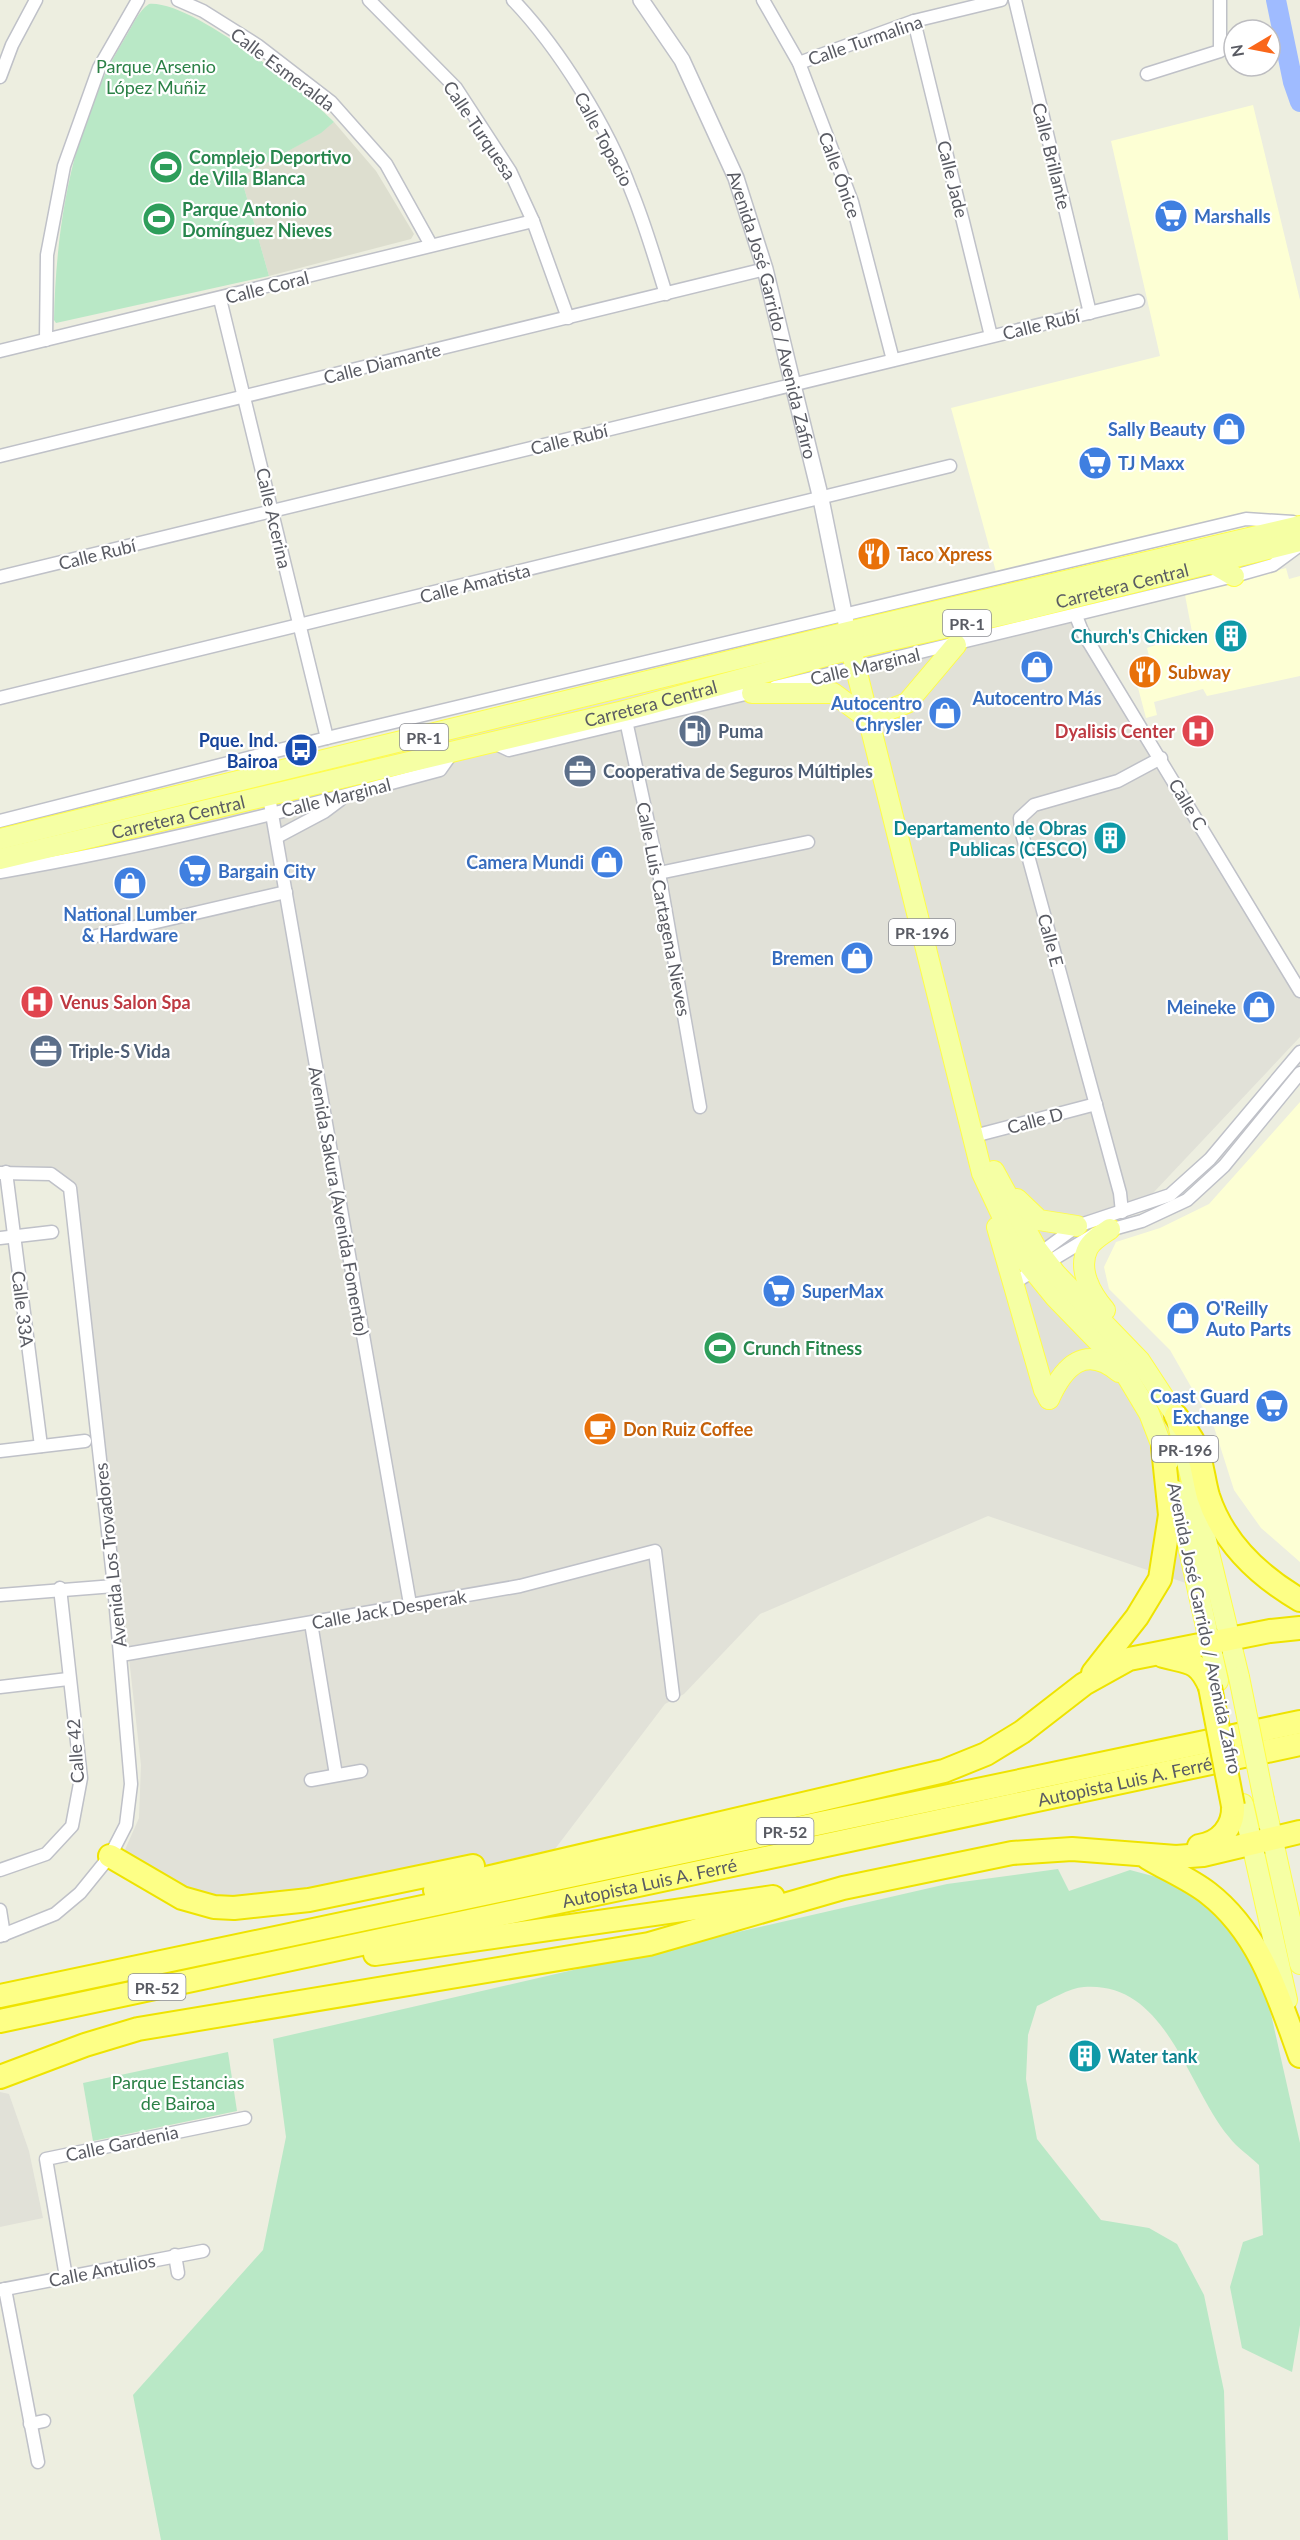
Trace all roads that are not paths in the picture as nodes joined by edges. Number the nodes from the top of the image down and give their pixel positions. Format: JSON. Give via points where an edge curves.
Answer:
{"nodes":[{"id":1,"x":36,"y":0,"type":"edge"},
{"id":2,"x":138,"y":0,"type":"edge"},
{"id":3,"x":178,"y":0,"type":"edge"},
{"id":4,"x":513,"y":0,"type":"edge"},
{"id":5,"x":641,"y":0,"type":"edge"},
{"id":6,"x":763,"y":0,"type":"edge"},
{"id":7,"x":1001,"y":0,"type":"edge"},
{"id":8,"x":1014,"y":0,"type":"edge"},
{"id":9,"x":1220,"y":0,"type":"edge"},
{"id":10,"x":375,"y":2,"type":"edge"},
{"id":11,"x":914,"y":21,"type":"junction"},
{"id":12,"x":799,"y":63,"type":"junction"},
{"id":13,"x":1147,"y":74,"type":"dead end"},
{"id":14,"x":0,"y":77,"type":"edge"},
{"id":15,"x":533,"y":221,"type":"junction"},
{"id":16,"x":431,"y":245,"type":"junction"},
{"id":17,"x":765,"y":269,"type":"junction"},
{"id":18,"x":666,"y":294,"type":"junction"},
{"id":19,"x":220,"y":299,"type":"junction"},
{"id":20,"x":1138,"y":301,"type":"dead end"},
{"id":21,"x":1090,"y":313,"type":"junction"},
{"id":22,"x":568,"y":318,"type":"junction"},
{"id":23,"x":991,"y":336,"type":"junction"},
{"id":24,"x":46,"y":340,"type":"junction"},
{"id":25,"x":0,"y":351,"type":"edge"},
{"id":26,"x":893,"y":360,"type":"junction"},
{"id":27,"x":793,"y":385,"type":"junction"},
{"id":28,"x":245,"y":396,"type":"junction"},
{"id":29,"x":0,"y":456,"type":"edge"},
{"id":30,"x":950,"y":466,"type":"dead end"},
{"id":31,"x":821,"y":499,"type":"junction"},
{"id":32,"x":273,"y":511,"type":"junction"},
{"id":33,"x":1300,"y":524,"type":"edge"},
{"id":34,"x":1300,"y":543,"type":"edge"},
{"id":35,"x":1212,"y":563,"type":"junction"},
{"id":36,"x":1234,"y":576,"type":"junction"},
{"id":37,"x":0,"y":578,"type":"edge"},
{"id":38,"x":1076,"y":616,"type":"junction"},
{"id":39,"x":300,"y":625,"type":"junction"},
{"id":40,"x":850,"y":641,"type":"junction"},
{"id":41,"x":956,"y":645,"type":"junction"},
{"id":42,"x":712,"y":666,"type":"junction"},
{"id":43,"x":752,"y":693,"type":"junction"},
{"id":44,"x":0,"y":698,"type":"edge"},
{"id":45,"x":625,"y":717,"type":"junction"},
{"id":46,"x":867,"y":718,"type":"junction"},
{"id":47,"x":327,"y":738,"type":"junction"},
{"id":48,"x":360,"y":753,"type":"junction"},
{"id":49,"x":452,"y":753,"type":"junction"},
{"id":50,"x":1161,"y":759,"type":"junction"},
{"id":51,"x":178,"y":796,"type":"junction"},
{"id":52,"x":345,"y":796,"type":"junction"},
{"id":53,"x":270,"y":805,"type":"junction"},
{"id":54,"x":0,"y":821,"type":"edge"},
{"id":55,"x":277,"y":837,"type":"junction"},
{"id":56,"x":0,"y":838,"type":"edge"},
{"id":57,"x":808,"y":842,"type":"dead end"},
{"id":58,"x":0,"y":859,"type":"edge"},
{"id":59,"x":0,"y":872,"type":"edge"},
{"id":60,"x":659,"y":873,"type":"junction"},
{"id":61,"x":286,"y":892,"type":"junction"},
{"id":62,"x":96,"y":936,"type":"dead end"},
{"id":63,"x":1300,"y":991,"type":"edge"},
{"id":64,"x":1300,"y":1052,"type":"edge"},
{"id":65,"x":1300,"y":1073,"type":"edge"},
{"id":66,"x":1096,"y":1104,"type":"junction"},
{"id":67,"x":700,"y":1107,"type":"dead end"},
{"id":68,"x":976,"y":1141,"type":"junction"},
{"id":69,"x":3,"y":1172,"type":"edge"},
{"id":70,"x":992,"y":1180,"type":"junction"},
{"id":71,"x":1122,"y":1212,"type":"junction"},
{"id":72,"x":1077,"y":1226,"type":"junction"},
{"id":73,"x":1110,"y":1228,"type":"junction"},
{"id":74,"x":52,"y":1232,"type":"dead end"},
{"id":75,"x":13,"y":1236,"type":"junction"},
{"id":76,"x":0,"y":1238,"type":"edge"},
{"id":77,"x":1037,"y":1263,"type":"junction"},
{"id":78,"x":1011,"y":1279,"type":"junction"},
{"id":79,"x":1140,"y":1361,"type":"junction"},
{"id":80,"x":1129,"y":1380,"type":"junction"},
{"id":81,"x":1176,"y":1416,"type":"junction"},
{"id":82,"x":85,"y":1441,"type":"dead end"},
{"id":83,"x":40,"y":1446,"type":"junction"},
{"id":84,"x":1163,"y":1448,"type":"junction"},
{"id":85,"x":0,"y":1451,"type":"edge"},
{"id":86,"x":114,"y":1586,"type":"junction"},
{"id":87,"x":60,"y":1588,"type":"junction"},
{"id":88,"x":0,"y":1595,"type":"edge"},
{"id":89,"x":1300,"y":1600,"type":"edge"},
{"id":90,"x":410,"y":1604,"type":"junction"},
{"id":91,"x":311,"y":1623,"type":"junction"},
{"id":92,"x":1300,"y":1628,"type":"edge"},
{"id":93,"x":1220,"y":1642,"type":"junction"},
{"id":94,"x":1153,"y":1653,"type":"junction"},
{"id":95,"x":121,"y":1655,"type":"junction"},
{"id":96,"x":69,"y":1679,"type":"junction"},
{"id":97,"x":1084,"y":1684,"type":"junction"},
{"id":98,"x":1214,"y":1684,"type":"junction"},
{"id":99,"x":0,"y":1687,"type":"edge"},
{"id":100,"x":673,"y":1695,"type":"dead end"},
{"id":101,"x":1300,"y":1722,"type":"edge"},
{"id":102,"x":1300,"y":1744,"type":"edge"},
{"id":103,"x":361,"y":1771,"type":"dead end"},
{"id":104,"x":336,"y":1775,"type":"junction"},
{"id":105,"x":311,"y":1780,"type":"dead end"},
{"id":106,"x":822,"y":1798,"type":"junction"},
{"id":107,"x":1238,"y":1805,"type":"junction"},
{"id":108,"x":1300,"y":1832,"type":"edge"},
{"id":109,"x":1274,"y":1838,"type":"junction"},
{"id":110,"x":1251,"y":1844,"type":"junction"},
{"id":111,"x":110,"y":1856,"type":"junction"},
{"id":112,"x":1144,"y":1856,"type":"junction"},
{"id":113,"x":0,"y":1870,"type":"edge"},
{"id":114,"x":843,"y":1888,"type":"junction"},
{"id":115,"x":0,"y":1910,"type":"edge"},
{"id":116,"x":2,"y":1935,"type":"edge"},
{"id":117,"x":270,"y":1939,"type":"junction"},
{"id":118,"x":315,"y":1954,"type":"junction"},
{"id":119,"x":1300,"y":1964,"type":"edge"},
{"id":120,"x":0,"y":1996,"type":"edge"},
{"id":121,"x":0,"y":2021,"type":"edge"},
{"id":122,"x":1300,"y":2055,"type":"edge"},
{"id":123,"x":0,"y":2077,"type":"edge"},
{"id":124,"x":245,"y":2118,"type":"dead end"},
{"id":125,"x":203,"y":2250,"type":"dead end"},
{"id":126,"x":175,"y":2255,"type":"junction"},
{"id":127,"x":178,"y":2273,"type":"dead end"},
{"id":128,"x":66,"y":2277,"type":"junction"},
{"id":129,"x":2,"y":2289,"type":"edge"},
{"id":130,"x":44,"y":2421,"type":"dead end"},
{"id":131,"x":30,"y":2424,"type":"junction"},
{"id":132,"x":38,"y":2462,"type":"dead end"}],
"edges":[{"from":1,"to":14,"type":"street"},
{"from":2,"to":24,"type":"street","via":[[99,68],[64,166],[47,255]]},
{"from":3,"to":16,"type":"street","name":"Calle Esmeralda","via":[[258,45],[331,102],[386,164]]},
{"from":4,"to":18,"type":"street","name":"Calle Topacio","via":[[528,15],[589,104],[631,188]]},
{"from":5,"to":17,"type":"street","name":"Avenida José Garrido / Avenida Zafiro","via":[[682,60],[736,178]]},
{"from":6,"to":12,"type":"street","name":"Calle Ónice"},
{"from":7,"to":11,"type":"street","name":"Calle Turmalina"},
{"from":8,"to":21,"type":"street","name":"Calle Brillante"},
{"from":9,"to":13,"type":"street","via":[[1220,51]]},
{"from":10,"to":15,"type":"street","name":"Calle Turquesa","via":[[456,88],[510,171]]},
{"from":11,"to":12,"type":"street","name":"Calle Turmalina"},
{"from":11,"to":23,"type":"street","name":"Calle Jade"},
{"from":12,"to":26,"type":"street","name":"Calle Ónice","via":[[852,202]]},
{"from":15,"to":16,"type":"street","name":"Calle Coral"},
{"from":15,"to":22,"type":"street","name":"Calle Turquesa"},
{"from":16,"to":19,"type":"street","name":"Calle Coral"},
{"from":17,"to":18,"type":"street","name":"Calle Diamante"},
{"from":17,"to":27,"type":"street","name":"Avenida José Garrido / Avenida Zafiro"},
{"from":18,"to":22,"type":"street","name":"Calle Diamante"},
{"from":19,"to":24,"type":"street","name":"Calle Coral"},
{"from":19,"to":28,"type":"street","name":"Calle Acerina"},
{"from":20,"to":21,"type":"street","name":"Calle Rubí"},
{"from":21,"to":23,"type":"street","name":"Calle Rubí"},
{"from":22,"to":28,"type":"street","name":"Calle Diamante"},
{"from":23,"to":26,"type":"street","name":"Calle Rubí"},
{"from":24,"to":25,"type":"street","name":"Calle Coral"},
{"from":26,"to":27,"type":"street","name":"Calle Rubí"},
{"from":27,"to":31,"type":"street","name":"Avenida José Garrido / Avenida Zafiro"},
{"from":27,"to":32,"type":"street","name":"Calle Rubí"},
{"from":28,"to":29,"type":"street","name":"Calle Diamante"},
{"from":28,"to":32,"type":"street","name":"Calle Acerina"},
{"from":30,"to":31,"type":"street","name":"Calle Amatista"},
{"from":31,"to":39,"type":"street","name":"Calle Amatista"},
{"from":31,"to":40,"type":"street","name":"Avenida José Garrido / Avenida Zafiro"},
{"from":32,"to":37,"type":"street","name":"Calle Rubí"},
{"from":32,"to":39,"type":"street","name":"Calle Acerina"},
{"from":33,"to":40,"type":"main road","name":"Carretera Central","number":"PR-1","via":[[1000,587]]},
{"from":34,"to":35,"type":"main road","name":"Carretera Central","number":"PR-1"},
{"from":34,"to":36,"type":"street","name":"Calle Marginal","via":[[1273,565]]},
{"from":35,"to":36,"type":"main road"},
{"from":35,"to":40,"type":"main road","name":"Carretera Central","number":"PR-1"},
{"from":36,"to":38,"type":"street","name":"Calle Marginal"},
{"from":38,"to":41,"type":"street","name":"Calle Marginal"},
{"from":38,"to":50,"type":"street","name":"Calle C"},
{"from":39,"to":44,"type":"street","name":"Calle Amatista"},
{"from":39,"to":47,"type":"street","name":"Calle Acerina"},
{"from":40,"to":41,"type":"street","name":"Calle Marginal"},
{"from":40,"to":42,"type":"main road","name":"Carretera Central","number":"PR-1"},
{"from":40,"to":43,"type":"street","name":"Calle Marginal"},
{"from":40,"to":45,"type":"main road","name":"Carretera Central","number":"PR-1"},
{"from":40,"to":46,"type":"main road","name":"Avenida José Garrido / Avenida Zafiro","number":"PR-196"},
{"from":40,"to":47,"type":"street"},
{"from":41,"to":46,"type":"main road","via":[[907,703]]},
{"from":42,"to":45,"type":"main road","via":[[688,684],[624,699]]},
{"from":42,"to":48,"type":"main road","name":"Carretera Central","number":"PR-1"},
{"from":43,"to":45,"type":"street","name":"Calle Marginal"},
{"from":43,"to":46,"type":"main road","via":[[833,693]]},
{"from":45,"to":49,"type":"main road","name":"Carretera Central","number":"PR-1"},
{"from":45,"to":60,"type":"street","name":"Calle Luis Cartagena Nieves"},
{"from":46,"to":68,"type":"main road","name":"Avenida José Garrido / Avenida Zafiro","number":"PR-196"},
{"from":47,"to":54,"type":"street"},
{"from":48,"to":51,"type":"main road","name":"Carretera Central","number":"PR-1"},
{"from":48,"to":53,"type":"main road","via":[[325,771],[296,778]]},
{"from":49,"to":52,"type":"street","name":"Calle Marginal","via":[[440,770]]},
{"from":49,"to":53,"type":"main road","name":"Carretera Central","number":"PR-1"},
{"from":50,"to":63,"type":"street","name":"Calle C"},
{"from":50,"to":66,"type":"street","name":"Calle E","via":[[1118,781],[1034,805],[1020,818]]},
{"from":51,"to":53,"type":"main road","via":[[207,799],[242,792]]},
{"from":51,"to":56,"type":"main road","name":"Carretera Central","number":"PR-1"},
{"from":52,"to":53,"type":"street","name":"Calle Marginal"},
{"from":52,"to":55,"type":"street"},
{"from":53,"to":55,"type":"street","name":"Avenida Sakura (Avenida Fomento)"},
{"from":53,"to":58,"type":"main road","name":"Carretera Central","number":"PR-1"},
{"from":53,"to":59,"type":"street","name":"Calle Marginal","via":[[83,858]]},
{"from":55,"to":61,"type":"street","name":"Avenida Sakura (Avenida Fomento)"},
{"from":57,"to":60,"type":"street"},
{"from":60,"to":67,"type":"street","name":"Calle Luis Cartagena Nieves"},
{"from":61,"to":62,"type":"street"},
{"from":61,"to":90,"type":"street","name":"Avenida Sakura (Avenida Fomento)"},
{"from":64,"to":71,"type":"street","via":[[1194,1175],[1170,1195]]},
{"from":65,"to":73,"type":"street","via":[[1224,1166],[1187,1200],[1142,1221]]},
{"from":66,"to":68,"type":"street","name":"Calle D"},
{"from":66,"to":71,"type":"street","name":"Calle E"},
{"from":68,"to":70,"type":"main road","name":"Avenida José Garrido / Avenida Zafiro","number":"PR-196"},
{"from":69,"to":75,"type":"street","name":"Calle 33A"},
{"from":69,"to":86,"type":"street","name":"Avenida Los Trovadores","via":[[51,1174],[70,1188]]},
{"from":70,"to":72,"type":"main road","via":[[1039,1220]]},
{"from":70,"to":77,"type":"main road","name":"Avenida José Garrido / Avenida Zafiro","number":"PR-196"},
{"from":70,"to":78,"type":"main road"},
{"from":71,"to":72,"type":"street"},
{"from":72,"to":77,"type":"street"},
{"from":73,"to":77,"type":"street"},
{"from":73,"to":79,"type":"main road","via":[[1088,1248],[1086,1276],[1090,1290],[1119,1325]]},
{"from":74,"to":75,"type":"street"},
{"from":75,"to":76,"type":"street"},
{"from":75,"to":83,"type":"street","name":"Calle 33A"},
{"from":77,"to":78,"type":"street"},
{"from":77,"to":79,"type":"main road","name":"Avenida José Garrido / Avenida Zafiro","number":"PR-196"},
{"from":77,"to":80,"type":"main road","name":"Avenida José Garrido / Avenida Zafiro","number":"PR-196"},
{"from":78,"to":80,"type":"main road","via":[[1049,1399],[1068,1366],[1082,1361],[1106,1362]]},
{"from":79,"to":81,"type":"main road","name":"Avenida José Garrido / Avenida Zafiro","number":"PR-196"},
{"from":80,"to":84,"type":"main road","name":"Avenida José Garrido / Avenida Zafiro","number":"PR-196","via":[[1149,1413]]},
{"from":81,"to":89,"type":"highway","via":[[1195,1444],[1217,1520],[1228,1537],[1259,1573]]},
{"from":81,"to":93,"type":"main road","name":"Avenida José Garrido / Avenida Zafiro","number":"PR-196"},
{"from":82,"to":83,"type":"street"},
{"from":83,"to":85,"type":"street"},
{"from":84,"to":93,"type":"main road","name":"Avenida José Garrido / Avenida Zafiro","number":"PR-196"},
{"from":84,"to":97,"type":"highway","via":[[1170,1515],[1160,1579],[1137,1617]]},
{"from":86,"to":87,"type":"street"},
{"from":86,"to":95,"type":"street","name":"Avenida Los Trovadores"},
{"from":87,"to":88,"type":"street"},
{"from":87,"to":96,"type":"street","name":"Calle 42"},
{"from":90,"to":91,"type":"street","name":"Calle Jack Desperak"},
{"from":90,"to":100,"type":"street","name":"Calle Jack Desperak","via":[[520,1586],[655,1551]]},
{"from":91,"to":95,"type":"street","name":"Calle Jack Desperak"},
{"from":91,"to":104,"type":"street"},
{"from":92,"to":93,"type":"highway"},
{"from":93,"to":94,"type":"highway"},
{"from":93,"to":98,"type":"main road","name":"Avenida José Garrido / Avenida Zafiro","number":"PR-196"},
{"from":93,"to":109,"type":"main road","name":"Avenida José Garrido / Avenida Zafiro","number":"PR-196","bridge":true,"via":[[1239,1677]]},
{"from":94,"to":97,"type":"highway","via":[[1117,1665]]},
{"from":94,"to":98,"type":"highway","via":[[1195,1664]]},
{"from":95,"to":111,"type":"street","name":"Avenida Los Trovadores","via":[[131,1784],[126,1825]]},
{"from":96,"to":99,"type":"street"},
{"from":96,"to":113,"type":"street","name":"Calle 42","via":[[81,1778],[72,1826],[46,1854]]},
{"from":97,"to":106,"type":"highway","via":[[1022,1732],[986,1754],[944,1771]]},
{"from":98,"to":107,"type":"highway","bridge":true},
{"from":101,"to":117,"type":"highway","name":"Autopista Luis A. Ferré","number":"PR-52"},
{"from":102,"to":118,"type":"highway","name":"Autopista Luis A. Ferré","number":"PR-52"},
{"from":103,"to":104,"type":"street"},
{"from":104,"to":105,"type":"street"},
{"from":106,"to":111,"type":"highway","via":[[742,1810],[309,1900],[249,1908],[214,1907],[182,1898]]},
{"from":106,"to":117,"type":"highway","via":[[726,1824],[323,1917]]},
{"from":107,"to":110,"type":"main road"},
{"from":107,"to":112,"type":"highway","via":[[1221,1838],[1208,1845]]},
{"from":108,"to":109,"type":"highway"},
{"from":109,"to":110,"type":"highway"},
{"from":109,"to":119,"type":"main road","name":"Avenida José Garrido / Avenida Zafiro","number":"PR-196"},
{"from":110,"to":112,"type":"highway","via":[[1203,1854]]},
{"from":110,"to":122,"type":"main road"},
{"from":111,"to":116,"type":"street","name":"Avenida Los Trovadores","via":[[80,1893],[55,1914]]},
{"from":112,"to":114,"type":"highway","via":[[1041,1849]]},
{"from":112,"to":122,"type":"highway","via":[[1191,1881],[1227,1910],[1272,1980]]},
{"from":114,"to":118,"type":"highway","via":[[356,1957]]},
{"from":114,"to":123,"type":"highway","via":[[649,1944],[138,2029],[85,2044]]},
{"from":115,"to":116,"type":"street"},
{"from":117,"to":120,"type":"highway","name":"Autopista Luis A. Ferré","number":"PR-52"},
{"from":118,"to":121,"type":"highway","name":"Autopista Luis A. Ferré","number":"PR-52"},
{"from":124,"to":128,"type":"street","name":"Calle Gardenia","via":[[46,2159]]},
{"from":125,"to":126,"type":"street","name":"Calle Antulios"},
{"from":126,"to":127,"type":"street"},
{"from":126,"to":128,"type":"street","name":"Calle Antulios"},
{"from":128,"to":129,"type":"street","name":"Calle Antulios"},
{"from":129,"to":131,"type":"street"},
{"from":130,"to":131,"type":"street"},
{"from":131,"to":132,"type":"street"}]}
